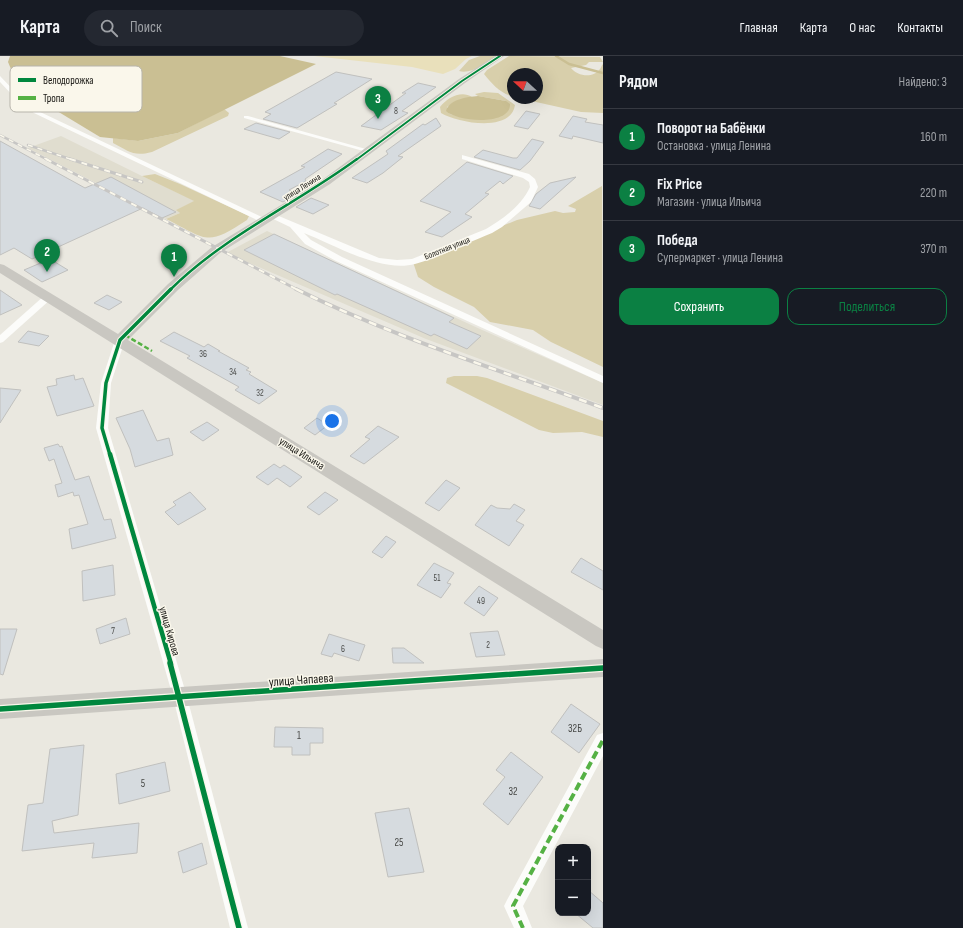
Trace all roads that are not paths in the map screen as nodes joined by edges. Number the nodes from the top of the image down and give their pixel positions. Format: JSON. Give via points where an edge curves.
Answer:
{"nodes":[{"id":1,"x":500,"y":56,"type":"edge"},
{"id":2,"x":0,"y":78,"type":"edge"},
{"id":3,"x":10,"y":89,"type":"edge"},
{"id":4,"x":36,"y":112,"type":"edge"},
{"id":5,"x":246,"y":117,"type":"dead end"},
{"id":6,"x":369,"y":151,"type":"junction"},
{"id":7,"x":465,"y":157,"type":"dead end"},
{"id":8,"x":267,"y":218,"type":"junction"},
{"id":9,"x":292,"y":224,"type":"junction"},
{"id":10,"x":0,"y":268,"type":"edge"},
{"id":11,"x":48,"y":298,"type":"junction"},
{"id":12,"x":0,"y":340,"type":"edge"},
{"id":13,"x":120,"y":340,"type":"junction"},
{"id":14,"x":603,"y":380,"type":"edge"},
{"id":15,"x":603,"y":640,"type":"edge"},
{"id":16,"x":603,"y":668,"type":"edge"},
{"id":17,"x":180,"y":697,"type":"junction"},
{"id":18,"x":0,"y":709,"type":"edge"},
{"id":19,"x":603,"y":740,"type":"edge"},
{"id":20,"x":239,"y":928,"type":"edge"},
{"id":21,"x":523,"y":928,"type":"edge"}],
"edges":[{"from":1,"to":6,"type":"street","name":"улица Ленина"},
{"from":2,"to":3,"type":"street","name":"Болотная улица"},
{"from":4,"to":8,"type":"street","name":"Болотная улица"},
{"from":5,"to":6,"type":"street"},
{"from":6,"to":8,"type":"street","name":"улица Ленина","via":[[326,182]]},
{"from":7,"to":9,"type":"street","name":"Болотная улица","via":[[526,176],[534,187],[528,200],[489,231],[413,262],[377,260]]},
{"from":8,"to":9,"type":"street","name":"Болотная улица"},
{"from":8,"to":13,"type":"street","name":"улица Ленина","via":[[216,250],[173,286]]},
{"from":9,"to":14,"type":"street","via":[[308,242],[339,258]]},
{"from":10,"to":11,"type":"street","name":"улица Ильича"},
{"from":11,"to":12,"type":"street"},
{"from":11,"to":13,"type":"street","name":"улица Ильича"},
{"from":13,"to":15,"type":"street","name":"улица Ильича"},
{"from":13,"to":17,"type":"street","name":"улица Кирова","via":[[106,383],[102,428]]},
{"from":16,"to":17,"type":"street","name":"улица Чапаева"},
{"from":17,"to":18,"type":"street","name":"улица Чапаева"},
{"from":17,"to":20,"type":"street","name":"улица Кирова"},
{"from":19,"to":21,"type":"street","via":[[513,906]]}]}
